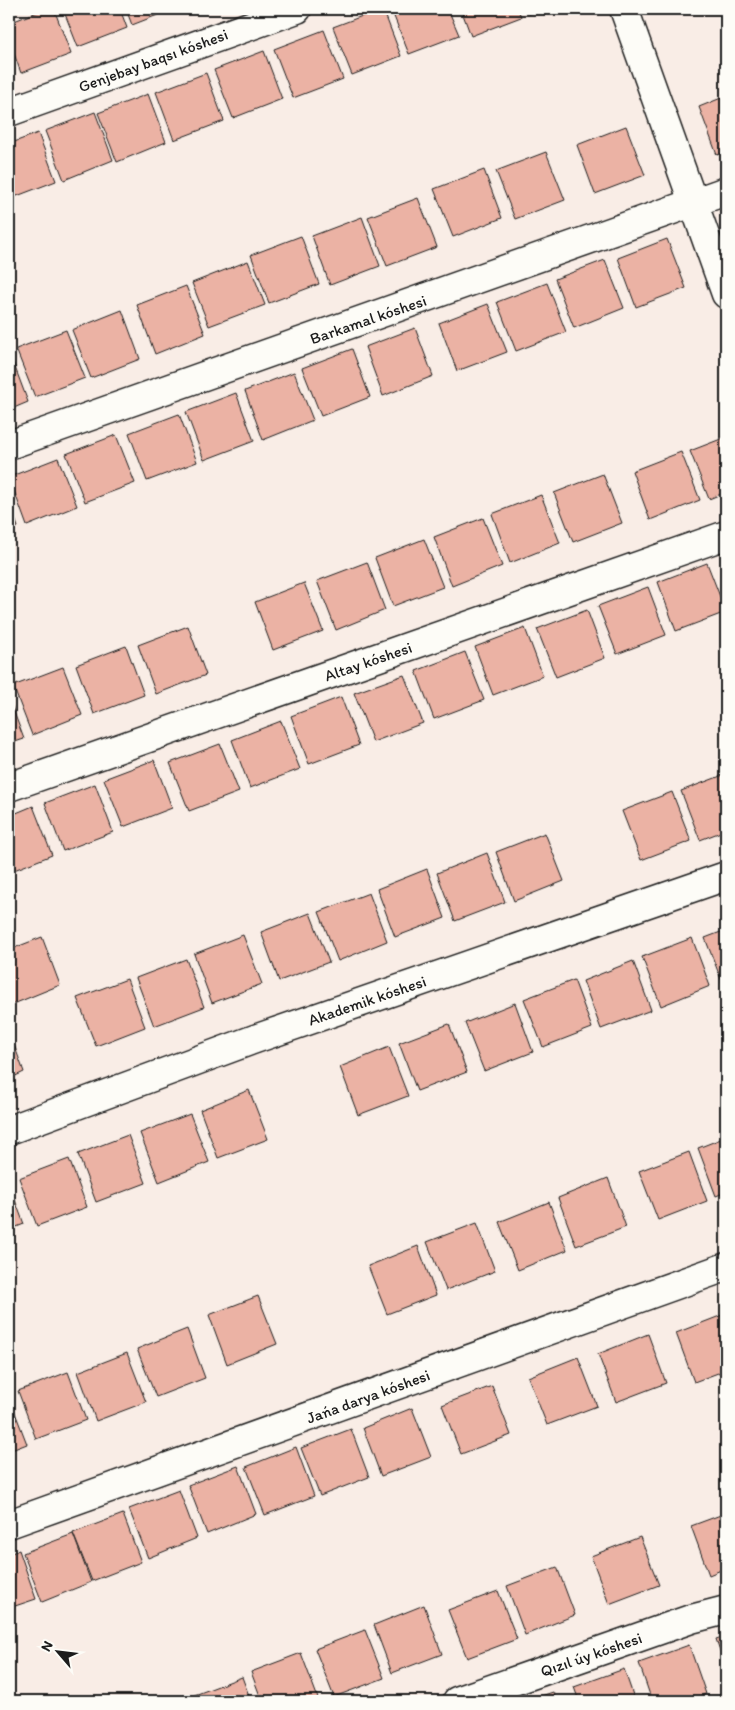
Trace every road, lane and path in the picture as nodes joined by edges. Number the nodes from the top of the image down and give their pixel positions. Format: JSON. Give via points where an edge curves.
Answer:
{"nodes":[{"id":1,"x":298,"y":9,"type":"edge"},
{"id":2,"x":624,"y":9,"type":"edge"},
{"id":3,"x":9,"y":112,"type":"edge"},
{"id":4,"x":726,"y":191,"type":"edge"},
{"id":5,"x":694,"y":203,"type":"junction"},
{"id":6,"x":726,"y":294,"type":"edge"},
{"id":7,"x":9,"y":445,"type":"edge"},
{"id":8,"x":726,"y":536,"type":"edge"},
{"id":9,"x":9,"y":787,"type":"edge"},
{"id":10,"x":726,"y":876,"type":"edge"},
{"id":11,"x":9,"y":1130,"type":"edge"},
{"id":12,"x":726,"y":1267,"type":"edge"},
{"id":13,"x":9,"y":1524,"type":"edge"},
{"id":14,"x":726,"y":1610,"type":"edge"},
{"id":15,"x":457,"y":1701,"type":"edge"}],
"edges":[{"from":1,"to":3,"type":"street","name":"Genjebay baqsı kóshesi"},
{"from":2,"to":5,"type":"street"},
{"from":4,"to":5,"type":"street","name":"Barkamal kóshesi"},
{"from":5,"to":6,"type":"street"},
{"from":5,"to":7,"type":"street","name":"Barkamal kóshesi"},
{"from":8,"to":9,"type":"street","name":"Altay kóshesi"},
{"from":10,"to":11,"type":"street","name":"Akademik kóshesi","via":[[255,1039]]},
{"from":12,"to":13,"type":"street","name":"Jańa darya kóshesi"},
{"from":14,"to":15,"type":"street","name":"Qızıl úy kóshesi","via":[[691,1619]]}]}
